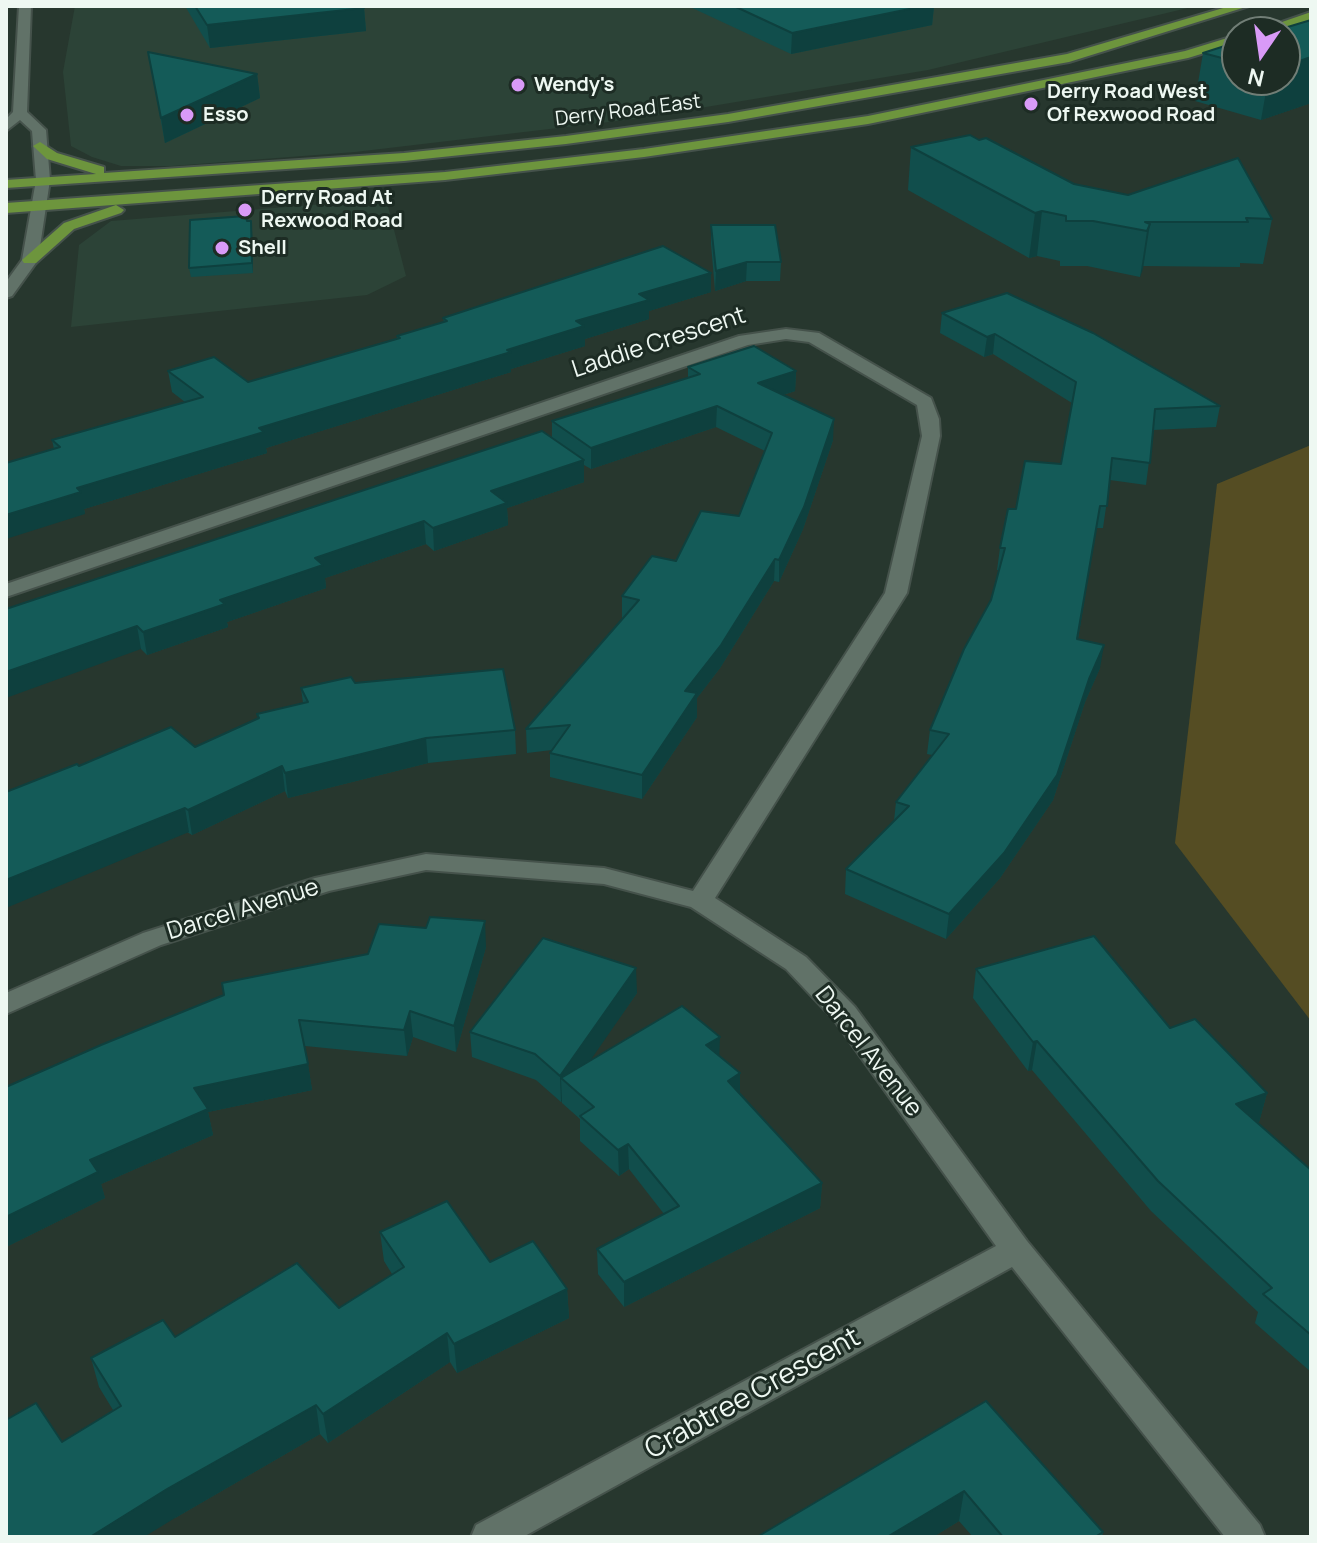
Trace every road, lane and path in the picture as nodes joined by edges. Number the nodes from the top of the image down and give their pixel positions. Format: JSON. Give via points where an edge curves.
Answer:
{"nodes":[{"id":1,"x":25,"y":6,"type":"edge"},
{"id":2,"x":1243,"y":6,"type":"edge"},
{"id":3,"x":1221,"y":44,"type":"edge"},
{"id":4,"x":20,"y":113,"type":"junction"},
{"id":5,"x":6,"y":127,"type":"edge"},
{"id":6,"x":40,"y":146,"type":"junction"},
{"id":7,"x":137,"y":176,"type":"junction"},
{"id":8,"x":43,"y":180,"type":"junction"},
{"id":9,"x":6,"y":184,"type":"edge"},
{"id":10,"x":169,"y":198,"type":"junction"},
{"id":11,"x":40,"y":206,"type":"junction"},
{"id":12,"x":6,"y":208,"type":"edge"},
{"id":13,"x":30,"y":260,"type":"junction"},
{"id":14,"x":6,"y":293,"type":"edge"},
{"id":15,"x":6,"y":591,"type":"edge"},
{"id":16,"x":700,"y":901,"type":"junction"},
{"id":17,"x":6,"y":1004,"type":"edge"},
{"id":18,"x":1016,"y":1250,"type":"junction"},
{"id":19,"x":489,"y":1537,"type":"edge"},
{"id":20,"x":1247,"y":1537,"type":"edge"}],
"edges":[{"from":1,"to":4,"type":"street"},
{"from":2,"to":7,"type":"main road","name":"Derry Road East","via":[[1069,58],[728,118],[404,157]]},
{"from":3,"to":10,"type":"main road","name":"Derry Road East","via":[[868,120],[644,153],[476,173]]},
{"from":4,"to":5,"type":"street"},
{"from":4,"to":6,"type":"street","via":[[39,130]]},
{"from":6,"to":7,"type":"main road","via":[[83,167]]},
{"from":6,"to":8,"type":"street"},
{"from":7,"to":8,"type":"main road","name":"Derry Road East"},
{"from":8,"to":9,"type":"main road","name":"Derry Road East"},
{"from":8,"to":11,"type":"street"},
{"from":10,"to":11,"type":"main road","name":"Derry Road East"},
{"from":10,"to":13,"type":"main road","via":[[69,226]]},
{"from":11,"to":12,"type":"main road","name":"Derry Road East"},
{"from":11,"to":13,"type":"street"},
{"from":13,"to":14,"type":"street"},
{"from":15,"to":16,"type":"street","name":"Laddie Crescent","via":[[745,340],[786,334],[813,337],[925,402],[931,436],[896,593]]},
{"from":16,"to":17,"type":"street","name":"Darcel Avenue","via":[[604,876],[426,862],[324,884],[152,939]]},
{"from":16,"to":18,"type":"street","name":"Darcel Avenue","via":[[796,963],[845,1014]]},
{"from":18,"to":19,"type":"street","name":"Crabtree Crescent"},
{"from":18,"to":20,"type":"street","name":"Darcel Avenue"}]}
